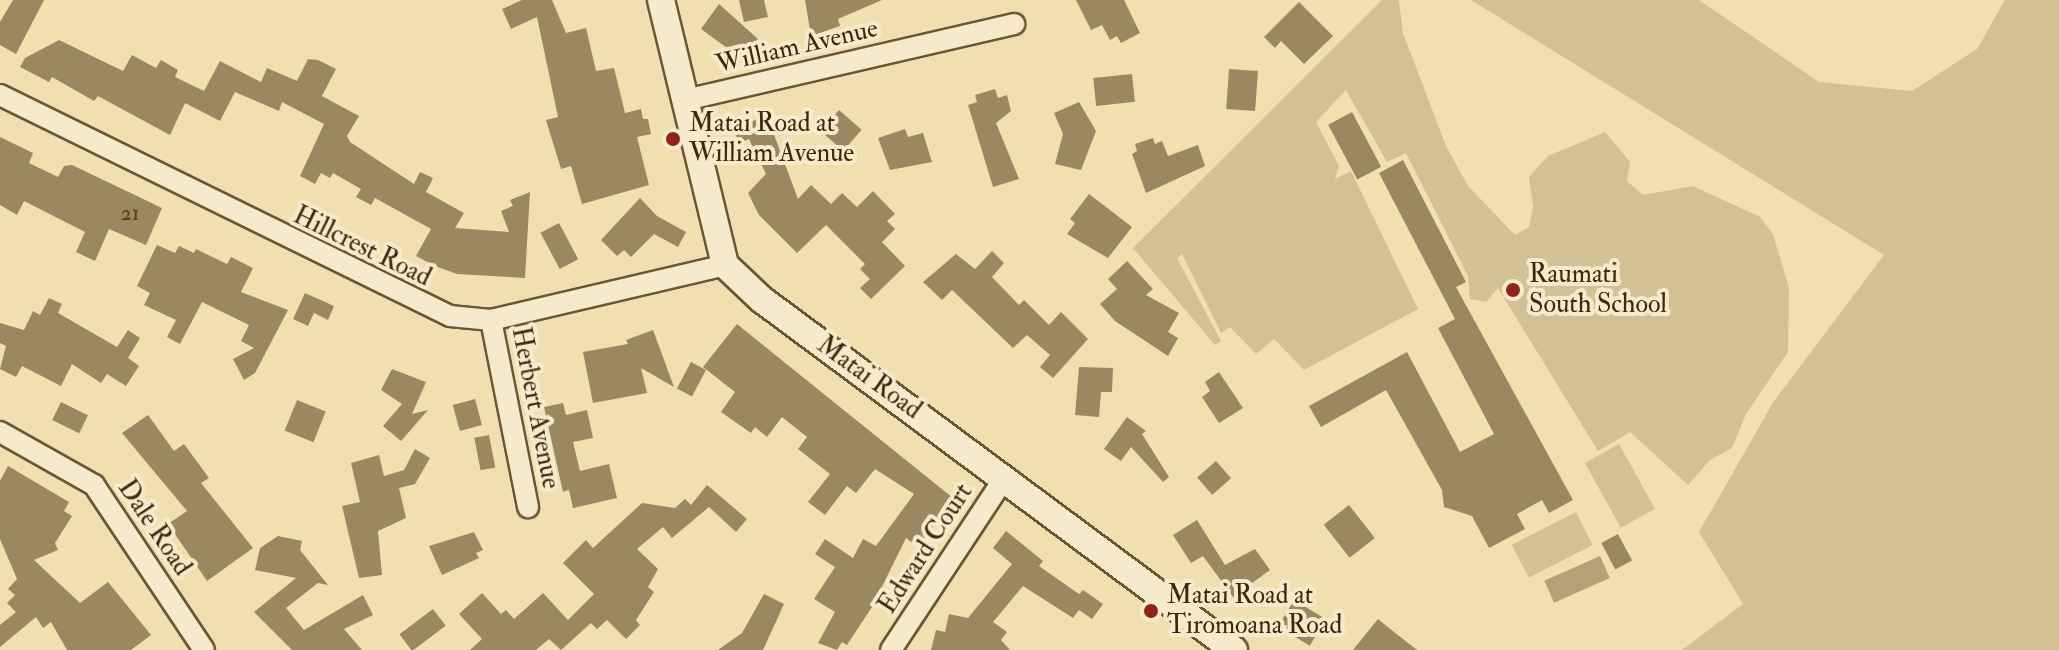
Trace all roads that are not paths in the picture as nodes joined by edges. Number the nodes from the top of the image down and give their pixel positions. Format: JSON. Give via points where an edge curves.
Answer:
{"nodes":[{"id":1,"x":661,"y":0,"type":"edge"},
{"id":2,"x":1014,"y":24,"type":"dead end"},
{"id":3,"x":0,"y":95,"type":"edge"},
{"id":4,"x":685,"y":100,"type":"junction"},
{"id":5,"x":725,"y":265,"type":"junction"},
{"id":6,"x":491,"y":320,"type":"junction"},
{"id":7,"x":0,"y":432,"type":"edge"},
{"id":8,"x":1005,"y":477,"type":"junction"},
{"id":9,"x":528,"y":507,"type":"dead end"},
{"id":10,"x":204,"y":650,"type":"edge"},
{"id":11,"x":891,"y":650,"type":"edge"},
{"id":12,"x":1234,"y":650,"type":"edge"}],
"edges":[{"from":1,"to":4,"type":"street"},
{"from":2,"to":4,"type":"street","name":"William Avenue"},
{"from":3,"to":6,"type":"street","name":"Hillcrest Road","via":[[421,306],[450,316]]},
{"from":4,"to":5,"type":"street"},
{"from":5,"to":6,"type":"street","name":"Hillcrest Road"},
{"from":5,"to":8,"type":"street","name":"Matai Road","via":[[761,299]]},
{"from":6,"to":9,"type":"street","name":"Herbert Avenue"},
{"from":7,"to":10,"type":"street","name":"Dale Road","via":[[94,485]]},
{"from":8,"to":11,"type":"street","name":"Edward Court"},
{"from":8,"to":12,"type":"street","name":"Matai Road"}]}
